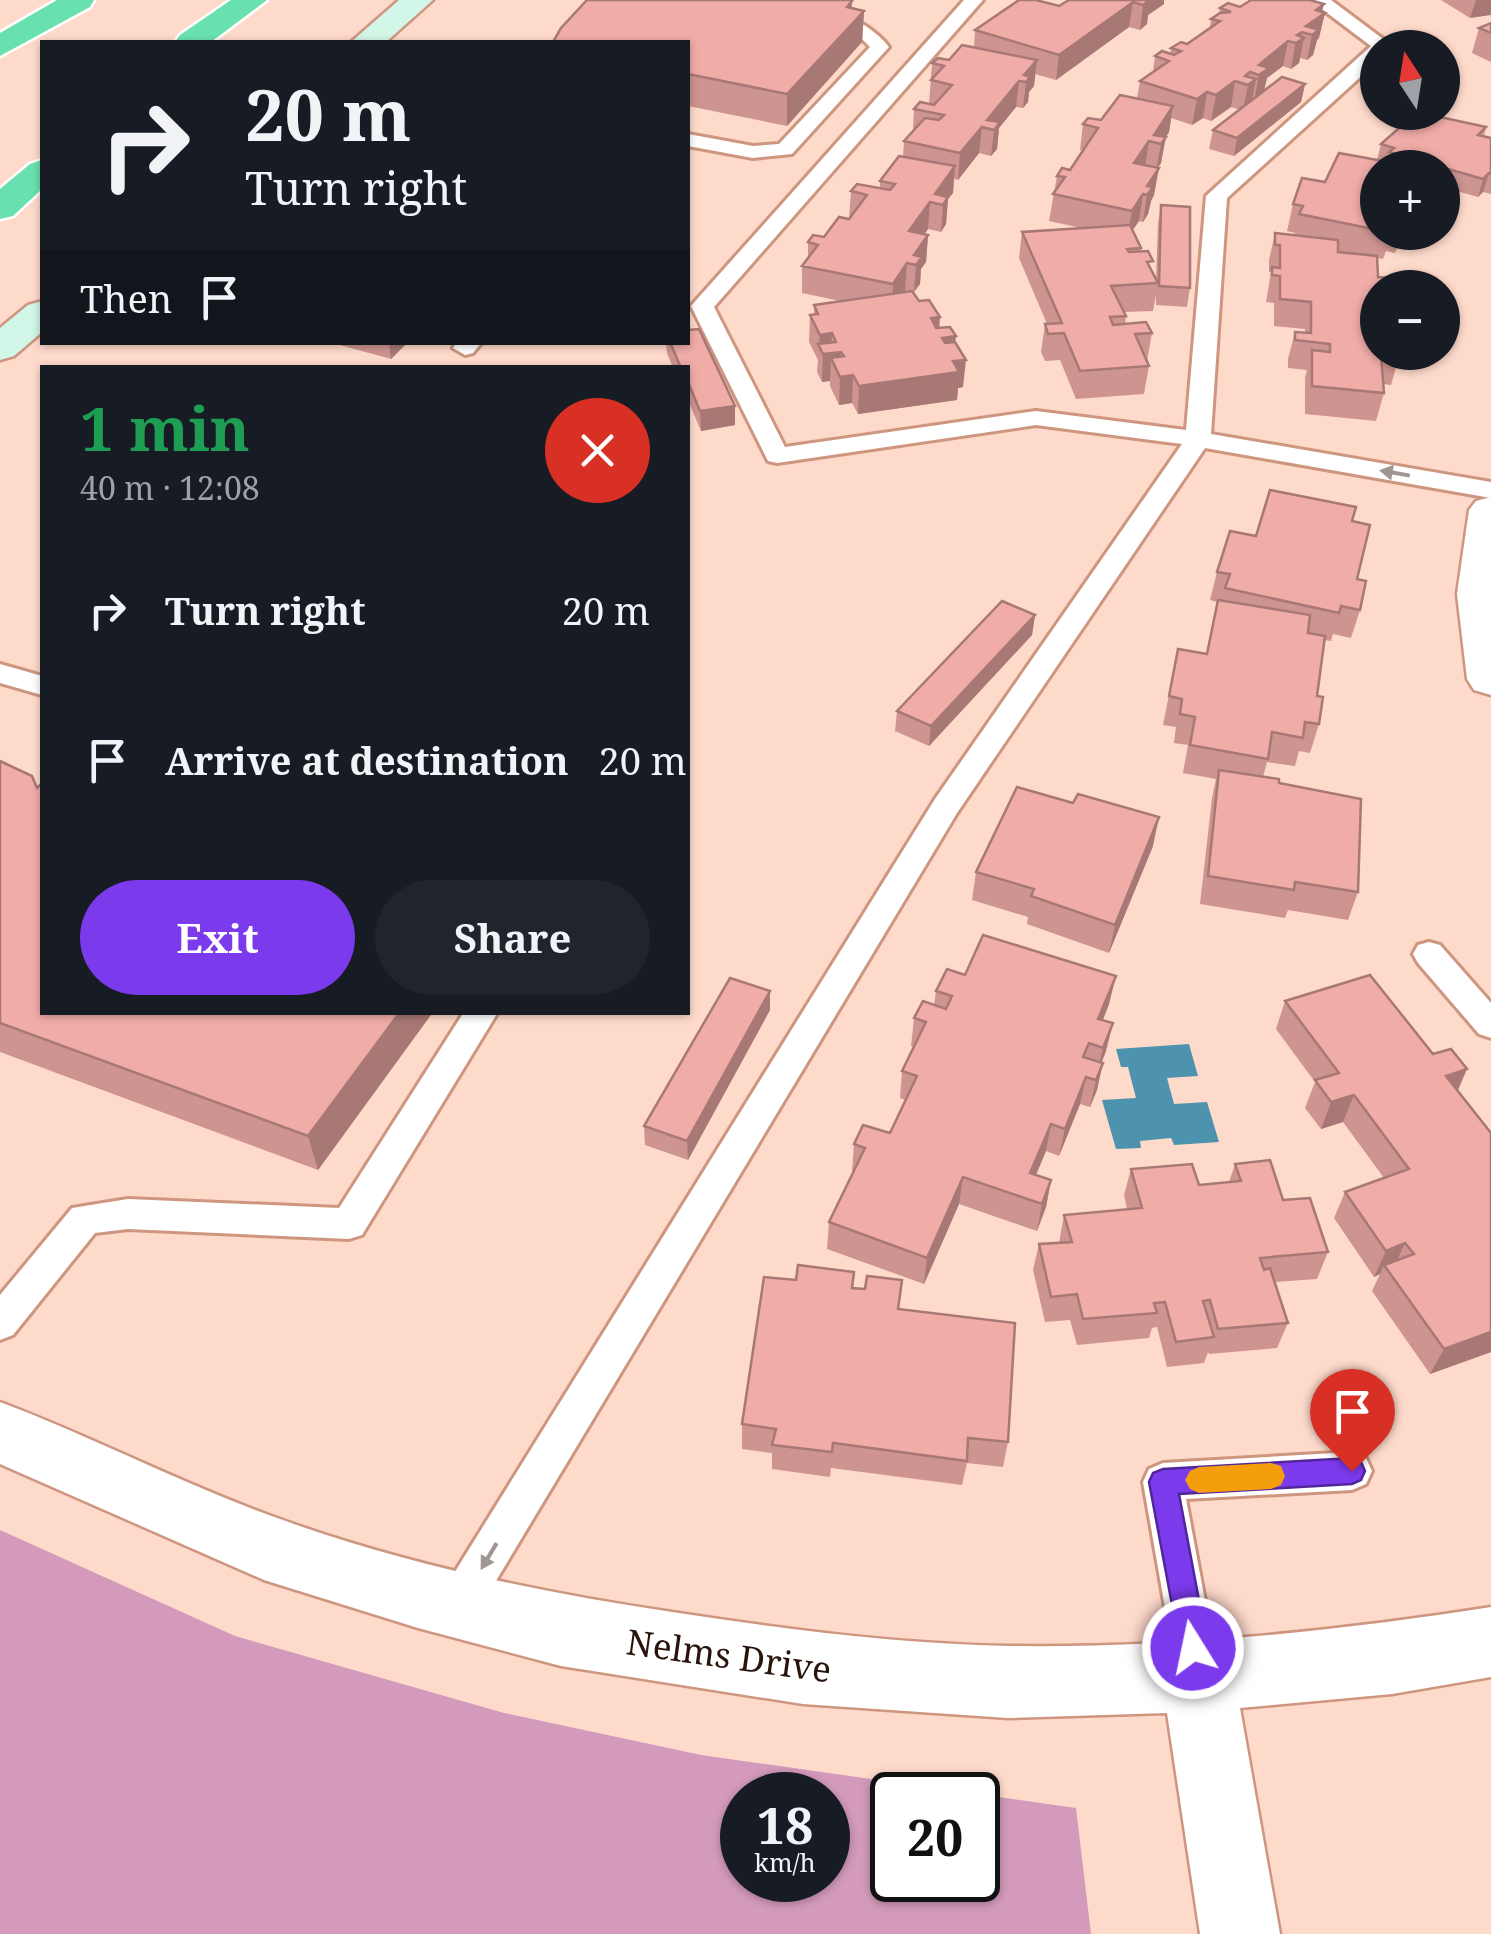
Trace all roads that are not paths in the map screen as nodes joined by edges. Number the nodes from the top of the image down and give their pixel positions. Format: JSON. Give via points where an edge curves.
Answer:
{"nodes":[{"id":1,"x":252,"y":0,"type":"edge"},
{"id":2,"x":418,"y":0,"type":"edge"},
{"id":3,"x":784,"y":0,"type":"edge"},
{"id":4,"x":974,"y":0,"type":"edge"},
{"id":5,"x":1318,"y":0,"type":"edge"},
{"id":6,"x":94,"y":5,"type":"edge"},
{"id":7,"x":1361,"y":30,"type":"edge"},
{"id":8,"x":64,"y":40,"type":"edge"},
{"id":9,"x":194,"y":40,"type":"edge"},
{"id":10,"x":369,"y":40,"type":"edge"},
{"id":11,"x":40,"y":56,"type":"edge"},
{"id":12,"x":7,"y":60,"type":"edge"},
{"id":13,"x":1360,"y":65,"type":"edge"},
{"id":14,"x":690,"y":140,"type":"edge"},
{"id":15,"x":40,"y":151,"type":"edge"},
{"id":16,"x":40,"y":173,"type":"edge"},
{"id":17,"x":0,"y":181,"type":"edge"},
{"id":18,"x":0,"y":208,"type":"edge"},
{"id":19,"x":40,"y":315,"type":"edge"},
{"id":20,"x":0,"y":348,"type":"edge"},
{"id":21,"x":1198,"y":439,"type":"junction"},
{"id":22,"x":1491,"y":490,"type":"edge"},
{"id":23,"x":1491,"y":510,"type":"edge"},
{"id":24,"x":0,"y":673,"type":"edge"},
{"id":25,"x":1491,"y":679,"type":"edge"},
{"id":26,"x":40,"y":685,"type":"edge"},
{"id":27,"x":1430,"y":954,"type":"dead end"},
{"id":28,"x":480,"y":1015,"type":"edge"},
{"id":29,"x":1491,"y":1024,"type":"edge"},
{"id":30,"x":0,"y":1323,"type":"edge"},
{"id":31,"x":0,"y":1432,"type":"edge"},
{"id":32,"x":1352,"y":1471,"type":"dead end"},
{"id":33,"x":458,"y":1605,"type":"junction"},
{"id":34,"x":1491,"y":1642,"type":"edge"},
{"id":35,"x":1198,"y":1676,"type":"junction"},
{"id":36,"x":1240,"y":1934,"type":"edge"}],
"edges":[{"from":1,"to":9,"type":"highway"},
{"from":2,"to":10,"type":"main road"},
{"from":3,"to":14,"type":"lane","via":[[865,31],[880,47],[785,150],[753,152]]},
{"from":4,"to":21,"type":"lane","via":[[702,306],[777,456],[1036,418]]},
{"from":5,"to":7,"type":"lane"},
{"from":6,"to":8,"type":"highway"},
{"from":6,"to":12,"type":"highway"},
{"from":11,"to":12,"type":"highway"},
{"from":13,"to":21,"type":"lane","via":[[1217,196]]},
{"from":15,"to":17,"type":"highway"},
{"from":16,"to":18,"type":"highway"},
{"from":19,"to":20,"type":"main road"},
{"from":22,"to":21,"type":"lane","one_way":true},
{"from":21,"to":33,"type":"lane","one_way":true,"via":[[946,806]]},
{"from":23,"to":25,"type":"street","via":[[1478,567]]},
{"from":24,"to":26,"type":"lane"},
{"from":27,"to":29,"type":"lane"},
{"from":28,"to":30,"type":"lane","via":[[349,1224],[128,1214],[85,1219]]},
{"from":31,"to":33,"type":"street","name":"Nelms Drive","via":[[264,1547]]},
{"from":32,"to":35,"type":"lane","via":[[1163,1482]]},
{"from":33,"to":35,"type":"street","name":"Nelms Drive","via":[[561,1631],[802,1668],[1008,1682]]},
{"from":34,"to":35,"type":"street","name":"Nelms Drive"},
{"from":35,"to":36,"type":"street"}]}
